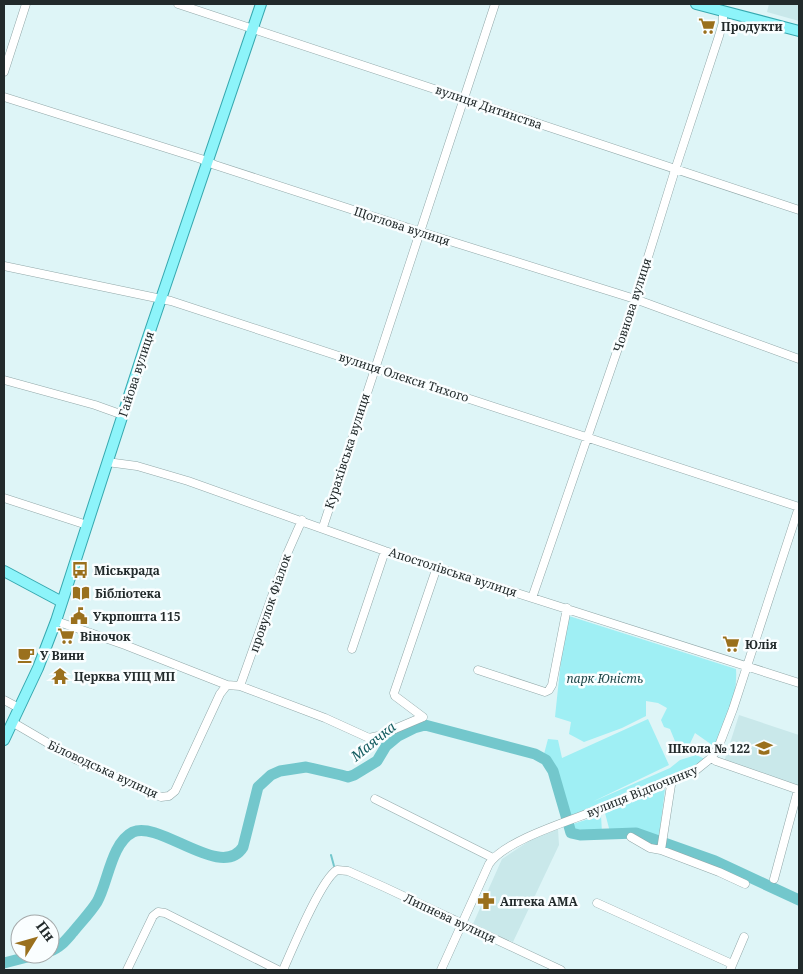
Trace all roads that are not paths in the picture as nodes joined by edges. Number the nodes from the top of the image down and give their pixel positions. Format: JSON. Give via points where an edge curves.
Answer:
{"nodes":[{"id":1,"x":26,"y":4,"type":"edge"},
{"id":2,"x":178,"y":4,"type":"edge"},
{"id":3,"x":261,"y":4,"type":"edge"},
{"id":4,"x":495,"y":4,"type":"edge"},
{"id":5,"x":696,"y":4,"type":"edge"},
{"id":6,"x":722,"y":10,"type":"junction"},
{"id":7,"x":253,"y":29,"type":"junction"},
{"id":8,"x":799,"y":31,"type":"edge"},
{"id":9,"x":4,"y":72,"type":"edge"},
{"id":10,"x":4,"y":96,"type":"edge"},
{"id":11,"x":464,"y":98,"type":"junction"},
{"id":12,"x":208,"y":161,"type":"junction"},
{"id":13,"x":675,"y":170,"type":"junction"},
{"id":14,"x":799,"y":210,"type":"edge"},
{"id":15,"x":421,"y":232,"type":"junction"},
{"id":16,"x":4,"y":266,"type":"edge"},
{"id":17,"x":162,"y":298,"type":"junction"},
{"id":18,"x":635,"y":299,"type":"junction"},
{"id":19,"x":799,"y":359,"type":"edge"},
{"id":20,"x":375,"y":367,"type":"junction"},
{"id":21,"x":4,"y":380,"type":"edge"},
{"id":22,"x":123,"y":415,"type":"junction"},
{"id":23,"x":587,"y":438,"type":"junction"},
{"id":24,"x":107,"y":462,"type":"junction"},
{"id":25,"x":4,"y":498,"type":"edge"},
{"id":26,"x":799,"y":507,"type":"edge"},
{"id":27,"x":302,"y":520,"type":"junction"},
{"id":28,"x":88,"y":525,"type":"junction"},
{"id":29,"x":322,"y":527,"type":"junction"},
{"id":30,"x":385,"y":551,"type":"junction"},
{"id":31,"x":437,"y":567,"type":"junction"},
{"id":32,"x":4,"y":571,"type":"edge"},
{"id":33,"x":532,"y":598,"type":"junction"},
{"id":34,"x":62,"y":602,"type":"junction"},
{"id":35,"x":567,"y":608,"type":"junction"},
{"id":36,"x":56,"y":621,"type":"junction"},
{"id":37,"x":352,"y":649,"type":"dead end"},
{"id":38,"x":746,"y":665,"type":"junction"},
{"id":39,"x":478,"y":670,"type":"dead end"},
{"id":40,"x":799,"y":683,"type":"edge"},
{"id":41,"x":227,"y":685,"type":"junction"},
{"id":42,"x":240,"y":686,"type":"junction"},
{"id":43,"x":4,"y":700,"type":"edge"},
{"id":44,"x":19,"y":708,"type":"junction"},
{"id":45,"x":12,"y":722,"type":"junction"},
{"id":46,"x":4,"y":740,"type":"edge"},
{"id":47,"x":711,"y":758,"type":"junction"},
{"id":48,"x":670,"y":781,"type":"junction"},
{"id":49,"x":799,"y":790,"type":"edge"},
{"id":50,"x":375,"y":798,"type":"dead end"},
{"id":51,"x":631,"y":837,"type":"dead end"},
{"id":52,"x":663,"y":844,"type":"junction"},
{"id":53,"x":493,"y":858,"type":"junction"},
{"id":54,"x":774,"y":879,"type":"dead end"},
{"id":55,"x":745,"y":884,"type":"dead end"},
{"id":56,"x":597,"y":903,"type":"dead end"},
{"id":57,"x":463,"y":924,"type":"junction"},
{"id":58,"x":744,"y":937,"type":"dead end"},
{"id":59,"x":731,"y":967,"type":"edge"},
{"id":60,"x":127,"y":970,"type":"edge"},
{"id":61,"x":278,"y":970,"type":"edge"},
{"id":62,"x":283,"y":970,"type":"edge"},
{"id":63,"x":441,"y":970,"type":"edge"},
{"id":64,"x":561,"y":970,"type":"edge"}],
"edges":[{"from":1,"to":9,"type":"street"},
{"from":2,"to":7,"type":"street","name":"вулиця Дитинства"},
{"from":3,"to":7,"type":"main road","name":"Гайова вулиця"},
{"from":4,"to":11,"type":"street","name":"Курахівська вулиця"},
{"from":5,"to":6,"type":"main road"},
{"from":6,"to":8,"type":"main road"},
{"from":6,"to":13,"type":"street","name":"Човнова вулиця","via":[[719,36]]},
{"from":7,"to":11,"type":"street","name":"вулиця Дитинства"},
{"from":7,"to":12,"type":"main road","name":"Гайова вулиця"},
{"from":10,"to":12,"type":"street","name":"Щоглова вулиця"},
{"from":11,"to":13,"type":"street","name":"вулиця Дитинства"},
{"from":11,"to":15,"type":"street","name":"Курахівська вулиця"},
{"from":12,"to":15,"type":"street","name":"Щоглова вулиця"},
{"from":12,"to":17,"type":"main road","name":"Гайова вулиця"},
{"from":13,"to":14,"type":"street","name":"вулиця Дитинства"},
{"from":13,"to":18,"type":"street","name":"Човнова вулиця"},
{"from":15,"to":18,"type":"street","name":"Щоглова вулиця"},
{"from":15,"to":20,"type":"street","name":"Курахівська вулиця"},
{"from":16,"to":17,"type":"street","name":"вулиця Олекси Тихого"},
{"from":17,"to":20,"type":"street","name":"вулиця Олекси Тихого"},
{"from":17,"to":22,"type":"main road","name":"Гайова вулиця"},
{"from":18,"to":19,"type":"street","name":"Щоглова вулиця"},
{"from":18,"to":23,"type":"street","name":"Човнова вулиця"},
{"from":20,"to":23,"type":"street","name":"вулиця Олекси Тихого"},
{"from":20,"to":29,"type":"street","name":"Курахівська вулиця"},
{"from":21,"to":22,"type":"street"},
{"from":22,"to":24,"type":"main road","name":"Гайова вулиця"},
{"from":23,"to":26,"type":"street","name":"вулиця Олекси Тихого"},
{"from":23,"to":33,"type":"street","name":"Човнова вулиця"},
{"from":24,"to":27,"type":"street","name":"Апостолівська вулиця","via":[[137,466],[188,481]]},
{"from":24,"to":28,"type":"main road","name":"Гайова вулиця"},
{"from":25,"to":28,"type":"street"},
{"from":26,"to":38,"type":"street"},
{"from":27,"to":29,"type":"street","name":"Апостолівська вулиця"},
{"from":27,"to":42,"type":"street","name":"провулок Фіалок"},
{"from":28,"to":34,"type":"main road","name":"Гайова вулиця"},
{"from":29,"to":30,"type":"street","name":"Апостолівська вулиця"},
{"from":30,"to":31,"type":"street","name":"Апостолівська вулиця"},
{"from":30,"to":37,"type":"street"},
{"from":31,"to":33,"type":"street","name":"Апостолівська вулиця"},
{"from":31,"to":42,"type":"street","via":[[394,693],[423,717],[369,738]]},
{"from":32,"to":34,"type":"main road"},
{"from":33,"to":35,"type":"street","name":"Апостолівська вулиця"},
{"from":34,"to":36,"type":"main road","name":"Гайова вулиця"},
{"from":35,"to":38,"type":"street","name":"Апостолівська вулиця"},
{"from":35,"to":39,"type":"street","via":[[549,690],[545,692]]},
{"from":36,"to":41,"type":"street"},
{"from":36,"to":44,"type":"main road","name":"Гайова вулиця"},
{"from":38,"to":40,"type":"street","name":"Апостолівська вулиця"},
{"from":38,"to":47,"type":"street","via":[[718,748]]},
{"from":41,"to":42,"type":"street"},
{"from":41,"to":45,"type":"street","name":"Біловодська вулиця","via":[[169,796],[161,797],[77,760]]},
{"from":43,"to":44,"type":"street"},
{"from":44,"to":45,"type":"main road","name":"Гайова вулиця"},
{"from":45,"to":46,"type":"main road","name":"Гайова вулиця"},
{"from":47,"to":48,"type":"street","name":"вулиця Відпочинку","via":[[695,771]]},
{"from":47,"to":49,"type":"street"},
{"from":48,"to":52,"type":"street"},
{"from":48,"to":53,"type":"street","name":"вулиця Відпочинку","via":[[517,842]]},
{"from":49,"to":54,"type":"street"},
{"from":50,"to":53,"type":"street"},
{"from":51,"to":52,"type":"street","via":[[650,848]]},
{"from":52,"to":55,"type":"street"},
{"from":53,"to":57,"type":"street"},
{"from":56,"to":59,"type":"street"},
{"from":57,"to":62,"type":"street","name":"Липнева вулиця","via":[[357,875],[337,870],[325,884]]},
{"from":57,"to":63,"type":"street"},
{"from":57,"to":64,"type":"street","name":"Липнева вулиця"},
{"from":58,"to":59,"type":"street"},
{"from":60,"to":61,"type":"street","via":[[153,916],[158,912]]}]}
